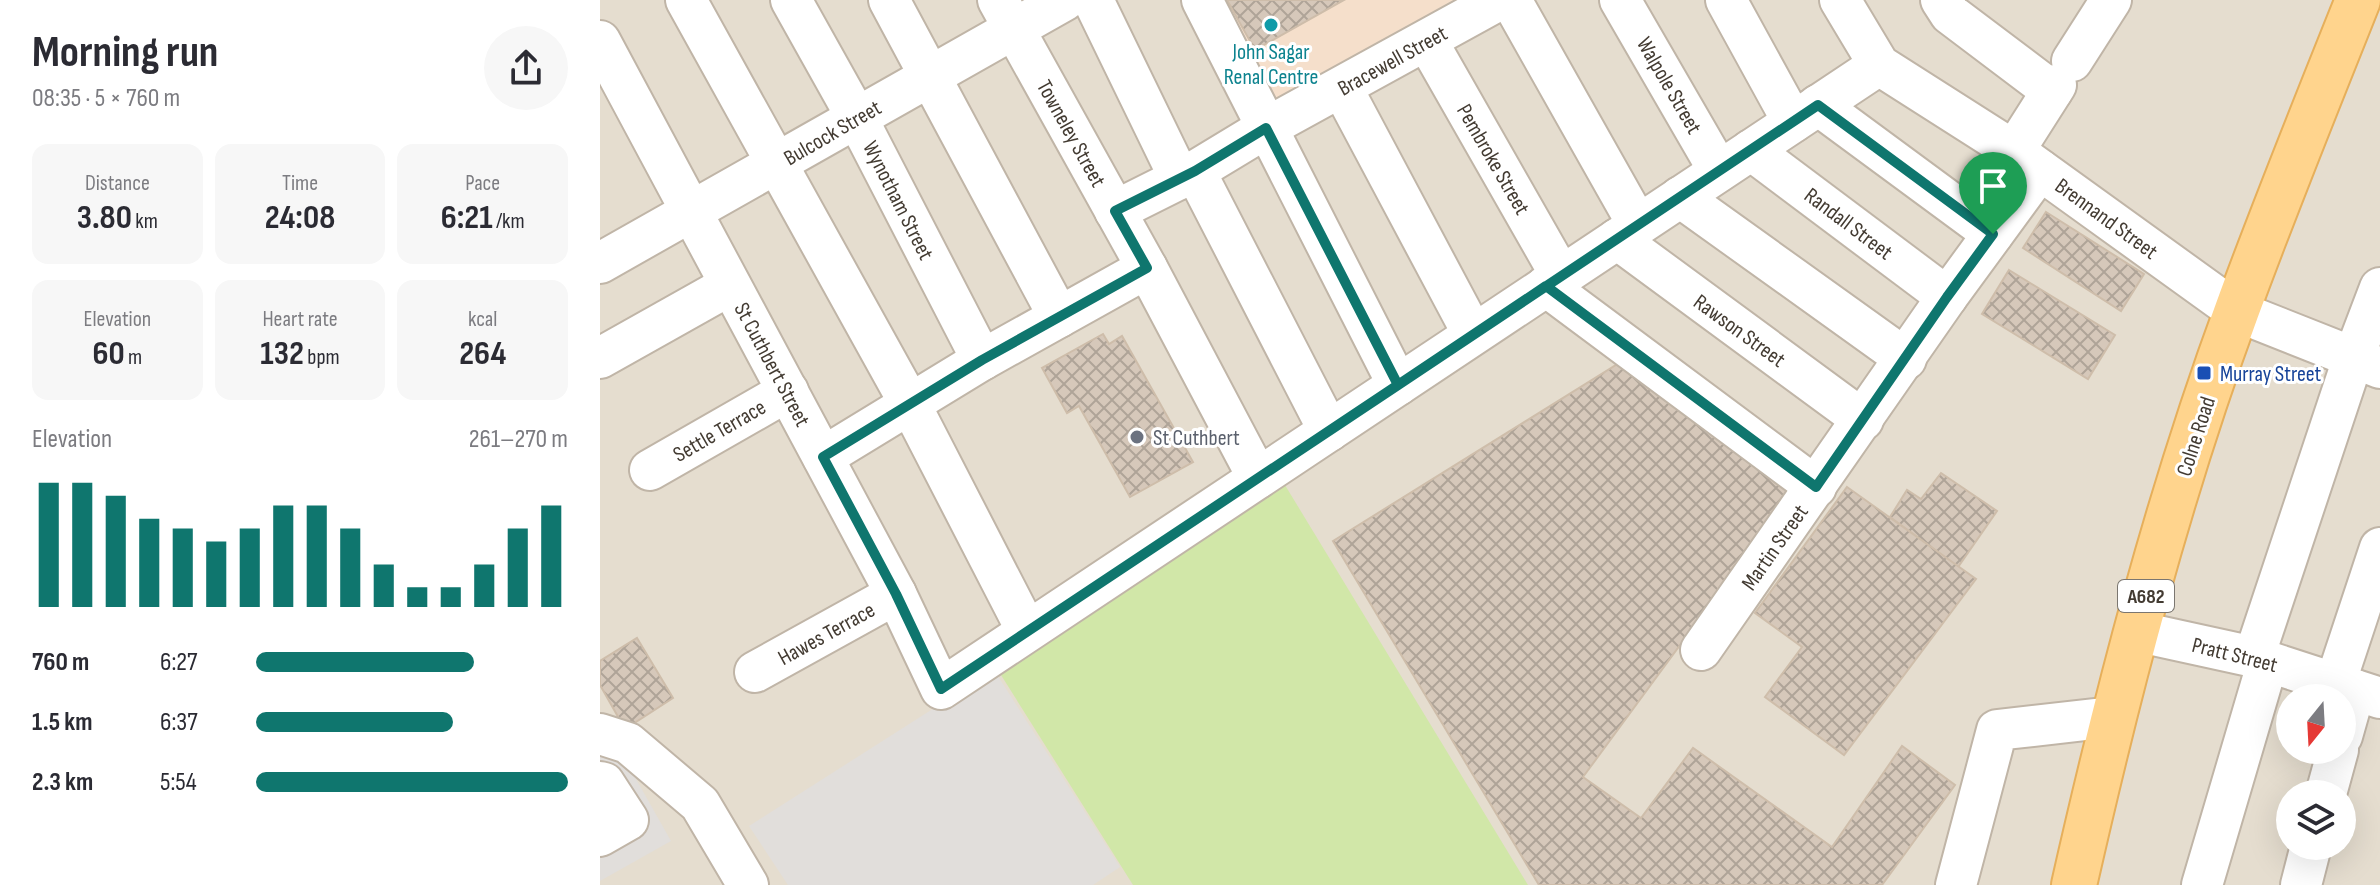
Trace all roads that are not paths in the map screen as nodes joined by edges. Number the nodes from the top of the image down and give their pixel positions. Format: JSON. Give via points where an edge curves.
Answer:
{"nodes":[{"id":1,"x":686,"y":0,"type":"edge"},
{"id":2,"x":791,"y":0,"type":"edge"},
{"id":3,"x":889,"y":0,"type":"edge"},
{"id":4,"x":1065,"y":0,"type":"edge"},
{"id":5,"x":1093,"y":0,"type":"edge"},
{"id":6,"x":1202,"y":0,"type":"edge"},
{"id":7,"x":1499,"y":0,"type":"edge"},
{"id":8,"x":1511,"y":0,"type":"edge"},
{"id":9,"x":1620,"y":0,"type":"edge"},
{"id":10,"x":1726,"y":0,"type":"edge"},
{"id":11,"x":1840,"y":0,"type":"edge"},
{"id":12,"x":1941,"y":0,"type":"edge"},
{"id":13,"x":2111,"y":0,"type":"edge"},
{"id":14,"x":2358,"y":0,"type":"edge"},
{"id":15,"x":1006,"y":14,"type":"edge"},
{"id":16,"x":600,"y":41,"type":"edge"},
{"id":17,"x":1427,"y":41,"type":"junction"},
{"id":18,"x":1879,"y":65,"type":"junction"},
{"id":19,"x":930,"y":76,"type":"junction"},
{"id":20,"x":2060,"y":79,"type":"junction"},
{"id":21,"x":1342,"y":88,"type":"junction"},
{"id":22,"x":1806,"y":114,"type":"junction"},
{"id":23,"x":857,"y":118,"type":"junction"},
{"id":24,"x":1266,"y":128,"type":"junction"},
{"id":25,"x":2027,"y":160,"type":"junction"},
{"id":26,"x":1735,"y":161,"type":"junction"},
{"id":27,"x":777,"y":163,"type":"junction"},
{"id":28,"x":1188,"y":175,"type":"junction"},
{"id":29,"x":1680,"y":197,"type":"junction"},
{"id":30,"x":1115,"y":211,"type":"junction"},
{"id":31,"x":691,"y":212,"type":"junction"},
{"id":32,"x":1628,"y":232,"type":"junction"},
{"id":33,"x":1993,"y":234,"type":"junction"},
{"id":34,"x":604,"y":250,"type":"edge"},
{"id":35,"x":1147,"y":268,"type":"junction"},
{"id":36,"x":1554,"y":281,"type":"junction"},
{"id":37,"x":730,"y":285,"type":"junction"},
{"id":38,"x":2380,"y":288,"type":"edge"},
{"id":39,"x":1947,"y":297,"type":"junction"},
{"id":40,"x":2236,"y":311,"type":"junction"},
{"id":41,"x":1059,"y":317,"type":"junction"},
{"id":42,"x":1473,"y":334,"type":"junction"},
{"id":43,"x":600,"y":358,"type":"edge"},
{"id":44,"x":1906,"y":359,"type":"junction"},
{"id":45,"x":982,"y":360,"type":"junction"},
{"id":46,"x":2366,"y":363,"type":"edge"},
{"id":47,"x":1398,"y":385,"type":"junction"},
{"id":48,"x":788,"y":391,"type":"junction"},
{"id":49,"x":910,"y":404,"type":"junction"},
{"id":50,"x":1863,"y":420,"type":"junction"},
{"id":51,"x":1329,"y":431,"type":"junction"},
{"id":52,"x":823,"y":457,"type":"junction"},
{"id":53,"x":650,"y":470,"type":"dead end"},
{"id":54,"x":1258,"y":478,"type":"junction"},
{"id":55,"x":1816,"y":487,"type":"junction"},
{"id":56,"x":2380,"y":548,"type":"edge"},
{"id":57,"x":896,"y":594,"type":"junction"},
{"id":58,"x":1027,"y":631,"type":"junction"},
{"id":59,"x":2135,"y":631,"type":"junction"},
{"id":60,"x":1701,"y":650,"type":"dead end"},
{"id":61,"x":2261,"y":659,"type":"junction"},
{"id":62,"x":755,"y":672,"type":"dead end"},
{"id":63,"x":2357,"y":690,"type":"edge"},
{"id":64,"x":2112,"y":717,"type":"junction"},
{"id":65,"x":601,"y":733,"type":"edge"},
{"id":66,"x":600,"y":782,"type":"edge"},
{"id":67,"x":600,"y":836,"type":"edge"},
{"id":68,"x":2307,"y":860,"type":"edge"},
{"id":69,"x":748,"y":885,"type":"edge"},
{"id":70,"x":1956,"y":885,"type":"edge"},
{"id":71,"x":2074,"y":885,"type":"edge"},
{"id":72,"x":2202,"y":885,"type":"edge"},
{"id":73,"x":2301,"y":885,"type":"edge"}],
"edges":[{"from":1,"to":27,"type":"street"},
{"from":2,"to":23,"type":"street","name":"Wynotham Street"},
{"from":3,"to":19,"type":"street"},
{"from":4,"to":15,"type":"street","name":"Bulcock Street"},
{"from":5,"to":28,"type":"street"},
{"from":6,"to":24,"type":"street"},
{"from":7,"to":17,"type":"street","name":"Bracewell Street"},
{"from":8,"to":32,"type":"street"},
{"from":9,"to":26,"type":"street","name":"Walpole Street"},
{"from":10,"to":22,"type":"street"},
{"from":11,"to":18,"type":"street","name":"Brennand Street"},
{"from":12,"to":20,"type":"street","via":[[1950,14]]},
{"from":13,"to":20,"type":"street","name":"Martin Street"},
{"from":14,"to":40,"type":"main road","name":"Colne Road","number":"A682"},
{"from":15,"to":19,"type":"street","name":"Bulcock Street"},
{"from":15,"to":30,"type":"street","name":"Towneley Street"},
{"from":16,"to":31,"type":"street","name":"St Cuthbert Street"},
{"from":17,"to":21,"type":"street","name":"Bracewell Street"},
{"from":17,"to":36,"type":"street","name":"Pembroke Street"},
{"from":18,"to":22,"type":"street"},
{"from":18,"to":25,"type":"street","name":"Brennand Street"},
{"from":19,"to":23,"type":"street","name":"Bulcock Street"},
{"from":19,"to":41,"type":"street"},
{"from":20,"to":25,"type":"street","name":"Martin Street"},
{"from":21,"to":24,"type":"street","name":"Bracewell Street"},
{"from":21,"to":42,"type":"street"},
{"from":22,"to":26,"type":"street"},
{"from":22,"to":33,"type":"street"},
{"from":23,"to":27,"type":"street","name":"Bulcock Street"},
{"from":23,"to":45,"type":"street","name":"Wynotham Street"},
{"from":24,"to":28,"type":"street","name":"Bracewell Street"},
{"from":24,"to":47,"type":"street"},
{"from":25,"to":33,"type":"street","name":"Martin Street"},
{"from":25,"to":40,"type":"street","name":"Brennand Street"},
{"from":26,"to":29,"type":"street"},
{"from":26,"to":39,"type":"street","name":"Randall Street"},
{"from":27,"to":31,"type":"street","name":"Bulcock Street"},
{"from":27,"to":49,"type":"street"},
{"from":28,"to":30,"type":"street","name":"Bracewell Street"},
{"from":28,"to":51,"type":"street"},
{"from":29,"to":32,"type":"street"},
{"from":29,"to":44,"type":"street"},
{"from":30,"to":35,"type":"street","name":"Towneley Street"},
{"from":31,"to":34,"type":"street","name":"Bulcock Street"},
{"from":31,"to":37,"type":"street","name":"St Cuthbert Street"},
{"from":32,"to":36,"type":"street"},
{"from":32,"to":50,"type":"street","name":"Rawson Street"},
{"from":33,"to":39,"type":"street","name":"Martin Street"},
{"from":35,"to":41,"type":"street"},
{"from":35,"to":54,"type":"street","name":"Towneley Street"},
{"from":36,"to":42,"type":"street"},
{"from":36,"to":55,"type":"street"},
{"from":37,"to":43,"type":"street"},
{"from":37,"to":48,"type":"street","name":"St Cuthbert Street"},
{"from":38,"to":46,"type":"street"},
{"from":39,"to":44,"type":"street","name":"Martin Street"},
{"from":40,"to":46,"type":"street"},
{"from":40,"to":59,"type":"main road","name":"Colne Road","number":"A682"},
{"from":41,"to":45,"type":"street"},
{"from":42,"to":47,"type":"street"},
{"from":44,"to":50,"type":"street","name":"Martin Street"},
{"from":45,"to":49,"type":"street"},
{"from":46,"to":61,"type":"street"},
{"from":47,"to":51,"type":"street"},
{"from":48,"to":52,"type":"street","name":"St Cuthbert Street"},
{"from":48,"to":53,"type":"street","name":"Settle Terrace"},
{"from":49,"to":52,"type":"street"},
{"from":49,"to":58,"type":"street"},
{"from":50,"to":55,"type":"street","name":"Martin Street"},
{"from":51,"to":54,"type":"street"},
{"from":52,"to":57,"type":"street","name":"St Cuthbert Street"},
{"from":54,"to":58,"type":"street"},
{"from":55,"to":60,"type":"street","name":"Martin Street"},
{"from":56,"to":63,"type":"street"},
{"from":57,"to":58,"type":"street","name":"St Cuthbert Street","via":[[941,689]]},
{"from":57,"to":62,"type":"street","name":"Hawes Terrace"},
{"from":59,"to":61,"type":"street","name":"Pratt Street"},
{"from":59,"to":64,"type":"main road","name":"Colne Road","number":"A682"},
{"from":61,"to":63,"type":"street","name":"Pratt Street"},
{"from":61,"to":72,"type":"street"},
{"from":64,"to":70,"type":"street","via":[[1997,730]]},
{"from":64,"to":71,"type":"main road","name":"Colne Road","number":"A682"},
{"from":65,"to":69,"type":"street","via":[[628,743],[700,804]]},
{"from":66,"to":67,"type":"street","via":[[628,820]]},
{"from":68,"to":73,"type":"street"}]}
